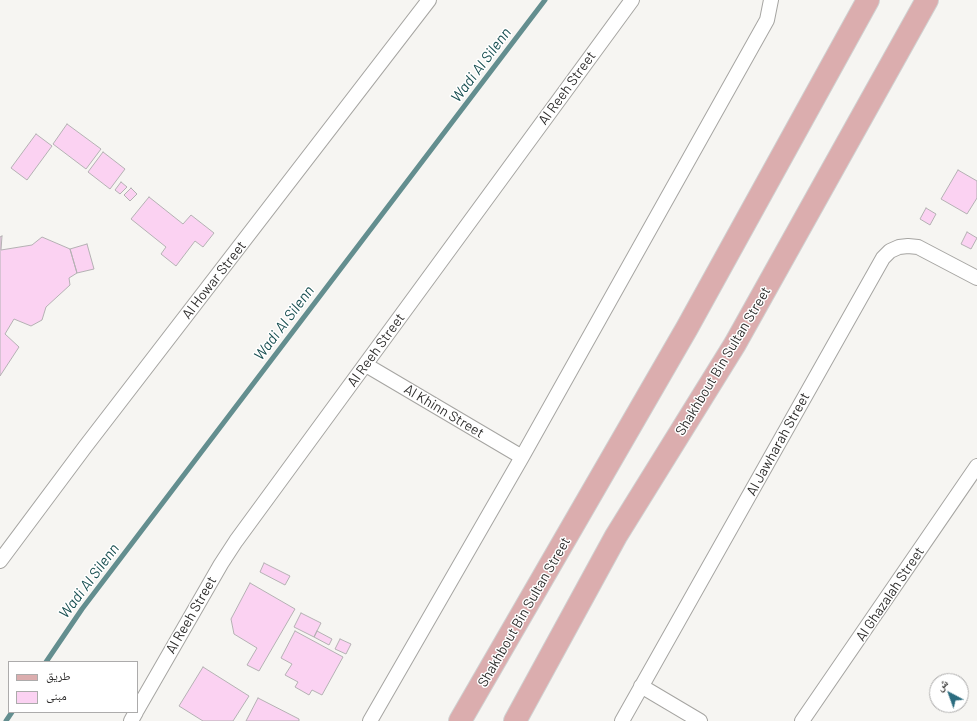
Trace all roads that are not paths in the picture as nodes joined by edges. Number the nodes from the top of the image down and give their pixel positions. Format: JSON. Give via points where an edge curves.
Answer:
{"nodes":[{"id":1,"x":429,"y":0,"type":"edge"},
{"id":2,"x":632,"y":0,"type":"edge"},
{"id":3,"x":771,"y":0,"type":"edge"},
{"id":4,"x":868,"y":0,"type":"edge"},
{"id":5,"x":927,"y":0,"type":"edge"},
{"id":6,"x":977,"y":278,"type":"edge"},
{"id":7,"x":366,"y":365,"type":"junction"},
{"id":8,"x":522,"y":457,"type":"junction"},
{"id":9,"x":977,"y":466,"type":"edge"},
{"id":10,"x":0,"y":561,"type":"edge"},
{"id":11,"x":641,"y":686,"type":"junction"},
{"id":12,"x":138,"y":708,"type":"edge"},
{"id":13,"x":370,"y":721,"type":"edge"},
{"id":14,"x":460,"y":721,"type":"edge"},
{"id":15,"x":515,"y":721,"type":"edge"},
{"id":16,"x":622,"y":721,"type":"edge"},
{"id":17,"x":700,"y":721,"type":"edge"},
{"id":18,"x":802,"y":721,"type":"edge"}],
"edges":[{"from":1,"to":10,"type":"street","name":"Al Howar Street"},
{"from":2,"to":7,"type":"street","name":"Al Reeh Street"},
{"from":3,"to":8,"type":"street","via":[[767,20]]},
{"from":4,"to":14,"type":"main road","name":"Shakhbout Bin Sultan Street","via":[[687,328]]},
{"from":5,"to":15,"type":"main road","name":"Shakhbout Bin Sultan Street","via":[[739,337],[616,536]]},
{"from":6,"to":11,"type":"street","name":"Al Jawharah Street","via":[[918,247],[899,247],[883,258]]},
{"from":7,"to":8,"type":"street","name":"Al Khinn Street"},
{"from":7,"to":12,"type":"street","name":"Al Reeh Street","via":[[221,564]]},
{"from":8,"to":13,"type":"street"},
{"from":9,"to":18,"type":"street","name":"Al Ghazalah Street"},
{"from":11,"to":16,"type":"street","name":"Al Jawharah Street"},
{"from":11,"to":17,"type":"street"}]}
